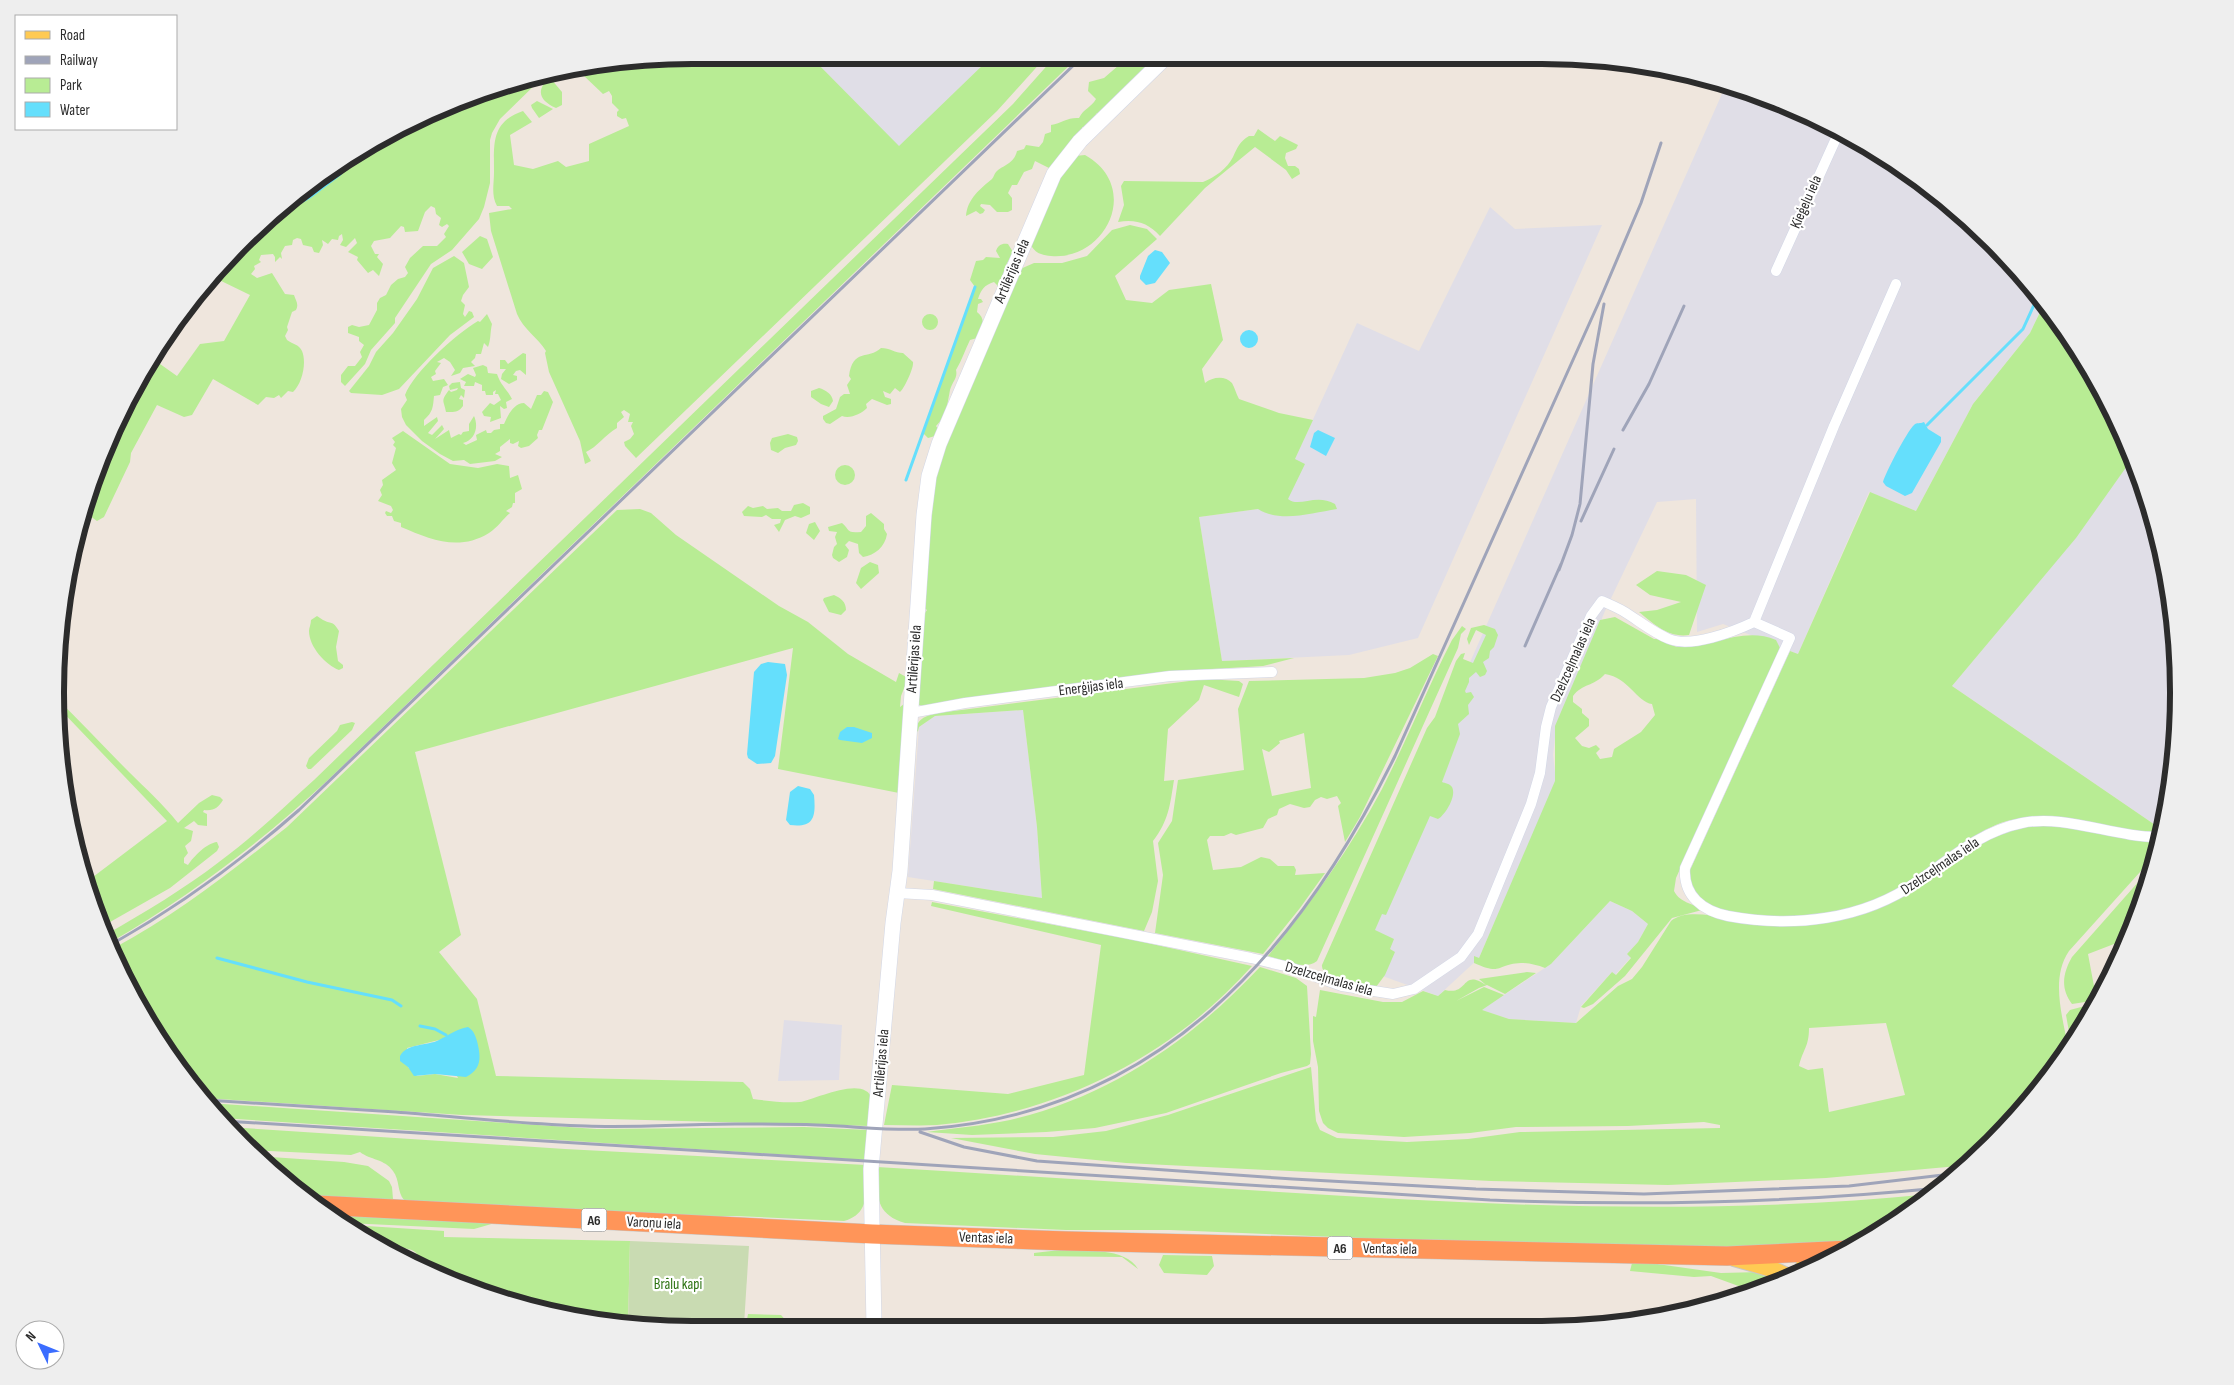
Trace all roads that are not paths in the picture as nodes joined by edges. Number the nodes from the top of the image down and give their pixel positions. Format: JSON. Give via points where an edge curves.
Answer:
{"nodes":[{"id":1,"x":1159,"y":64,"type":"edge"},
{"id":2,"x":1836,"y":138,"type":"edge"},
{"id":3,"x":1776,"y":271,"type":"dead end"},
{"id":4,"x":1896,"y":284,"type":"dead end"},
{"id":5,"x":1754,"y":622,"type":"junction"},
{"id":6,"x":1272,"y":672,"type":"dead end"},
{"id":7,"x":911,"y":713,"type":"junction"},
{"id":8,"x":2153,"y":837,"type":"edge"},
{"id":9,"x":898,"y":893,"type":"junction"},
{"id":10,"x":332,"y":1207,"type":"edge"},
{"id":11,"x":872,"y":1234,"type":"junction"},
{"id":12,"x":1727,"y":1256,"type":"junction"},
{"id":13,"x":1811,"y":1259,"type":"edge"},
{"id":14,"x":1781,"y":1273,"type":"edge"},
{"id":15,"x":874,"y":1321,"type":"edge"}],
"edges":[{"from":1,"to":7,"type":"street","name":"Artilērijas iela","via":[[1080,141],[1054,174],[939,444],[926,493]]},
{"from":2,"to":3,"type":"street","name":"Ķieģeļu iela"},
{"from":4,"to":5,"type":"street"},
{"from":5,"to":8,"type":"street","name":"Dzelzceļmalas iela","via":[[1790,638],[1685,868],[1688,888],[1697,902],[1709,911],[1768,921],[1837,916],[1864,910],[1915,884],[1977,840],[2004,827],[2034,821]]},
{"from":5,"to":9,"type":"street","name":"Dzelzceļmalas iela","via":[[1717,636],[1675,641],[1602,601],[1591,616],[1551,707],[1536,788],[1478,934],[1461,957],[1414,989],[1393,994],[1365,991],[1251,958],[932,895]]},
{"from":6,"to":7,"type":"street","name":"Enerģijas iela","via":[[1170,676]]},
{"from":7,"to":9,"type":"street","name":"Artilērijas iela"},
{"from":9,"to":11,"type":"street","name":"Artilērijas iela","via":[[871,1170]]},
{"from":10,"to":11,"type":"highway","name":"Varoņu iela","number":"A6"},
{"from":11,"to":12,"type":"highway","name":"Ventas iela","number":"A6","via":[[1076,1242]]},
{"from":11,"to":15,"type":"street","name":"Artilērijas iela"},
{"from":12,"to":13,"type":"highway","name":"Ventas iela","number":"A6"},
{"from":12,"to":14,"type":"main road"}]}
